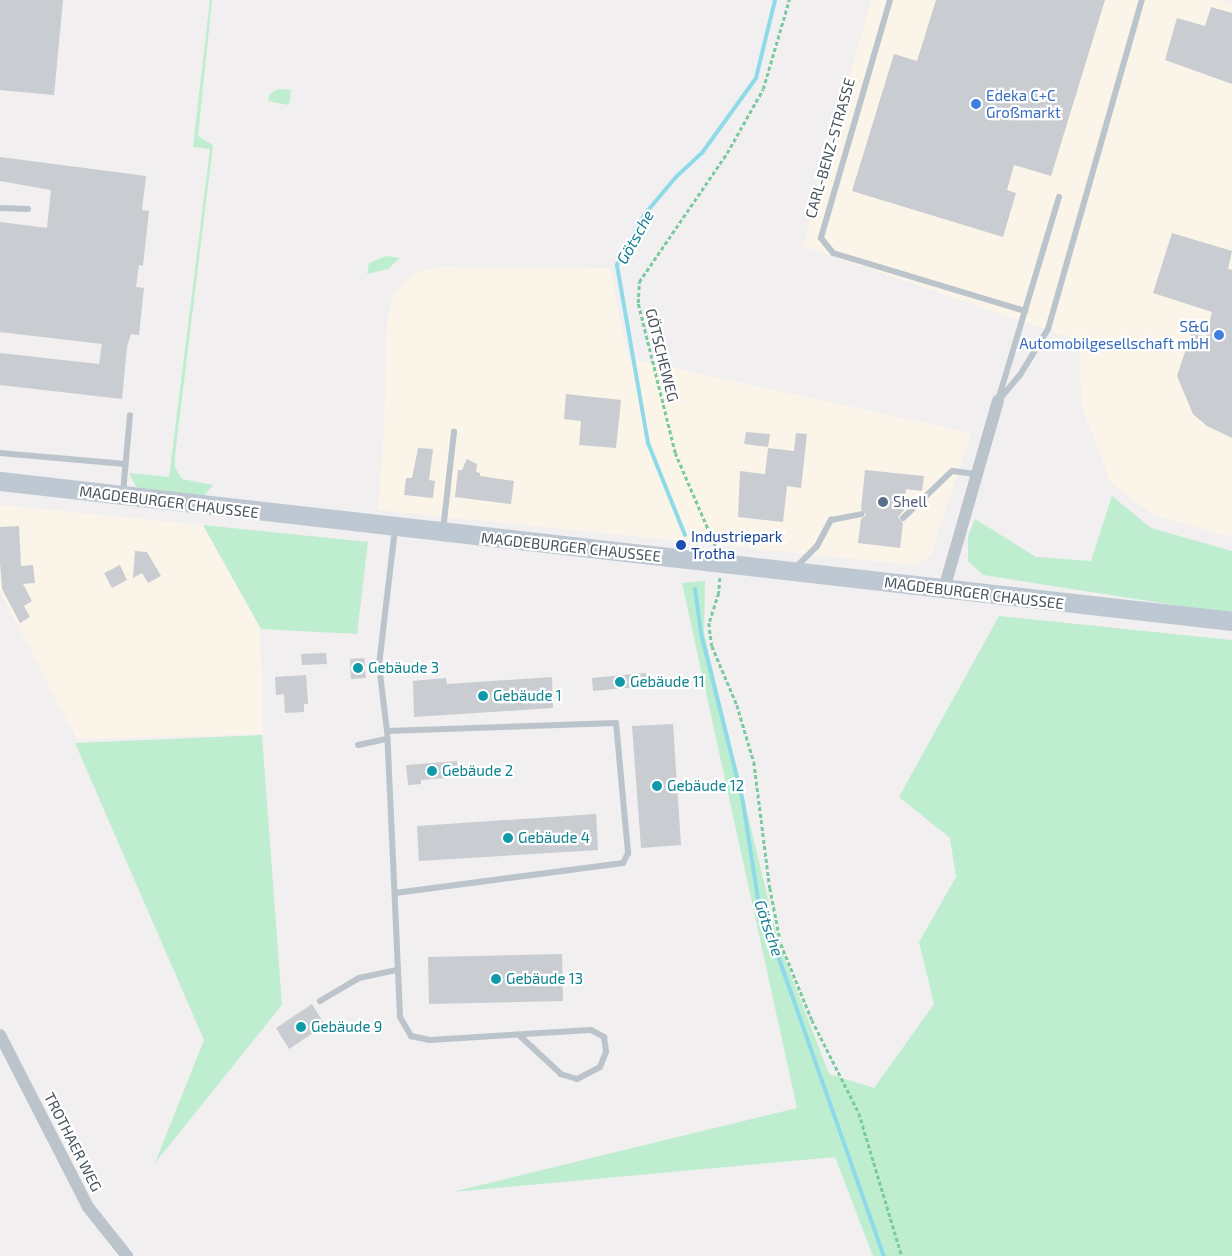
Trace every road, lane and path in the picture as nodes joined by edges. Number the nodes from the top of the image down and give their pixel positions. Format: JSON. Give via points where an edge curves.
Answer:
{"nodes":[{"id":1,"x":789,"y":0,"type":"edge"},
{"id":2,"x":890,"y":0,"type":"edge"},
{"id":3,"x":1142,"y":0,"type":"edge"},
{"id":4,"x":1059,"y":197,"type":"dead end"},
{"id":5,"x":0,"y":208,"type":"edge"},
{"id":6,"x":28,"y":209,"type":"dead end"},
{"id":7,"x":1025,"y":311,"type":"junction"},
{"id":8,"x":998,"y":401,"type":"junction"},
{"id":9,"x":130,"y":415,"type":"dead end"},
{"id":10,"x":454,"y":432,"type":"dead end"},
{"id":11,"x":0,"y":453,"type":"edge"},
{"id":12,"x":126,"y":464,"type":"junction"},
{"id":13,"x":976,"y":474,"type":"junction"},
{"id":14,"x":0,"y":481,"type":"edge"},
{"id":15,"x":122,"y":497,"type":"junction"},
{"id":16,"x":861,"y":514,"type":"dead end"},
{"id":17,"x":903,"y":518,"type":"dead end"},
{"id":18,"x":395,"y":528,"type":"junction"},
{"id":19,"x":442,"y":533,"type":"junction"},
{"id":20,"x":721,"y":570,"type":"junction"},
{"id":21,"x":791,"y":572,"type":"junction"},
{"id":22,"x":944,"y":589,"type":"junction"},
{"id":23,"x":1232,"y":621,"type":"edge"},
{"id":24,"x":387,"y":731,"type":"junction"},
{"id":25,"x":387,"y":739,"type":"junction"},
{"id":26,"x":358,"y":745,"type":"dead end"},
{"id":27,"x":395,"y":893,"type":"junction"},
{"id":28,"x":398,"y":970,"type":"junction"},
{"id":29,"x":320,"y":1001,"type":"dead end"},
{"id":30,"x":0,"y":1035,"type":"edge"},
{"id":31,"x":519,"y":1035,"type":"junction"},
{"id":32,"x":127,"y":1256,"type":"edge"},
{"id":33,"x":902,"y":1256,"type":"edge"}],
"edges":[{"from":1,"to":20,"type":"path","name":"GÖTSCHEWEG","via":[[763,89],[727,154],[640,282],[638,304],[675,453]]},
{"from":2,"to":7,"type":"lane","name":"CARL-BENZ-STRASSE","via":[[821,238],[833,253]]},
{"from":3,"to":8,"type":"lane","via":[[1048,329],[1020,375]]},
{"from":4,"to":7,"type":"lane"},
{"from":5,"to":6,"type":"lane"},
{"from":7,"to":8,"type":"lane"},
{"from":8,"to":13,"type":"street"},
{"from":9,"to":12,"type":"lane"},
{"from":10,"to":19,"type":"lane"},
{"from":11,"to":12,"type":"lane"},
{"from":12,"to":15,"type":"lane"},
{"from":13,"to":17,"type":"lane","via":[[952,471]]},
{"from":13,"to":22,"type":"street"},
{"from":14,"to":15,"type":"main road","name":"MAGDEBURGER CHAUSSEE"},
{"from":15,"to":18,"type":"main road","name":"MAGDEBURGER CHAUSSEE"},
{"from":16,"to":21,"type":"lane","via":[[832,520],[817,546]]},
{"from":18,"to":19,"type":"main road","name":"MAGDEBURGER CHAUSSEE"},
{"from":18,"to":24,"type":"lane","via":[[379,665]]},
{"from":19,"to":20,"type":"main road","name":"MAGDEBURGER CHAUSSEE"},
{"from":20,"to":21,"type":"main road","name":"MAGDEBURGER CHAUSSEE"},
{"from":20,"to":33,"type":"path","via":[[719,593],[709,623],[712,646],[737,705],[754,762],[770,888],[781,944],[812,1020],[860,1113]]},
{"from":21,"to":22,"type":"main road","name":"MAGDEBURGER CHAUSSEE"},
{"from":22,"to":23,"type":"main road","name":"MAGDEBURGER CHAUSSEE"},
{"from":24,"to":25,"type":"lane"},
{"from":24,"to":27,"type":"lane","via":[[616,723],[628,853],[623,863]]},
{"from":25,"to":26,"type":"lane"},
{"from":25,"to":27,"type":"lane"},
{"from":27,"to":28,"type":"lane"},
{"from":28,"to":29,"type":"lane","via":[[358,978]]},
{"from":28,"to":31,"type":"lane","via":[[400,1017],[412,1036],[430,1040]]},
{"from":30,"to":32,"type":"street","name":"TROTHAER WEG","via":[[88,1207]]},
{"from":31,"to":31,"type":"lane","via":[[591,1030],[604,1037],[606,1052],[600,1067],[578,1079],[561,1074]]}]}
